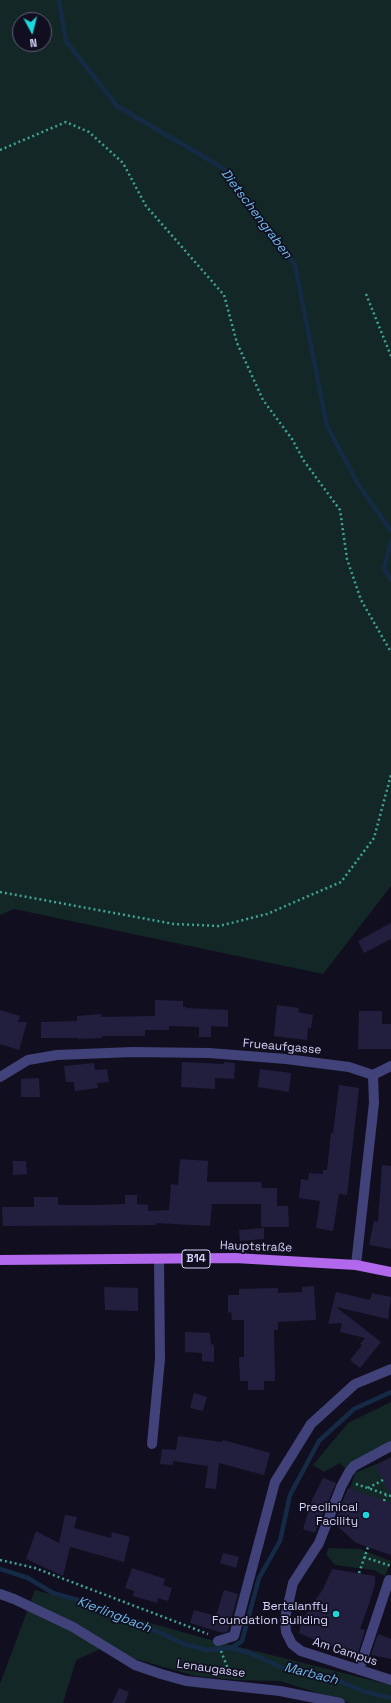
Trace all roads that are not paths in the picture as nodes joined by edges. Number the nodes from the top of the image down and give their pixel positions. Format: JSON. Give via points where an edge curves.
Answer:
{"nodes":[{"id":1,"x":391,"y":1066,"type":"edge"},
{"id":2,"x":373,"y":1075,"type":"junction"},
{"id":3,"x":0,"y":1077,"type":"edge"},
{"id":4,"x":160,"y":1259,"type":"junction"},
{"id":5,"x":0,"y":1260,"type":"edge"},
{"id":6,"x":356,"y":1265,"type":"junction"},
{"id":7,"x":391,"y":1272,"type":"edge"},
{"id":8,"x":391,"y":1369,"type":"edge"},
{"id":9,"x":152,"y":1444,"type":"dead end"},
{"id":10,"x":391,"y":1446,"type":"edge"},
{"id":11,"x":389,"y":1580,"type":"dead end"},
{"id":12,"x":0,"y":1594,"type":"edge"},
{"id":13,"x":218,"y":1641,"type":"road end"},
{"id":14,"x":359,"y":1670,"type":"junction"},
{"id":15,"x":391,"y":1680,"type":"edge"},
{"id":16,"x":340,"y":1703,"type":"edge"}],
"edges":[{"from":1,"to":2,"type":"street"},
{"from":2,"to":3,"type":"street","name":"Frueaufgasse","via":[[349,1067],[286,1059],[208,1053],[133,1052],[57,1055],[28,1060]]},
{"from":2,"to":6,"type":"street","via":[[374,1102]]},
{"from":4,"to":5,"type":"main road","name":"Hauptstraße","number":"B14"},
{"from":4,"to":6,"type":"main road","name":"Hauptstraße","number":"B14","via":[[235,1258]]},
{"from":4,"to":9,"type":"street","via":[[160,1359]]},
{"from":6,"to":7,"type":"main road","name":"Hauptstraße","number":"B14"},
{"from":8,"to":13,"type":"street","via":[[355,1384],[311,1424],[275,1482],[234,1636]]},
{"from":10,"to":14,"type":"street","name":"Am Campus","via":[[354,1466],[345,1480],[319,1543],[293,1583],[285,1618],[286,1632],[292,1644],[301,1651]]},
{"from":11,"to":14,"type":"street"},
{"from":12,"to":16,"type":"street","name":"Lenaugasse","via":[[73,1627],[135,1665],[161,1674],[186,1681],[280,1691]]},
{"from":14,"to":15,"type":"street","name":"Am Campus"}]}
